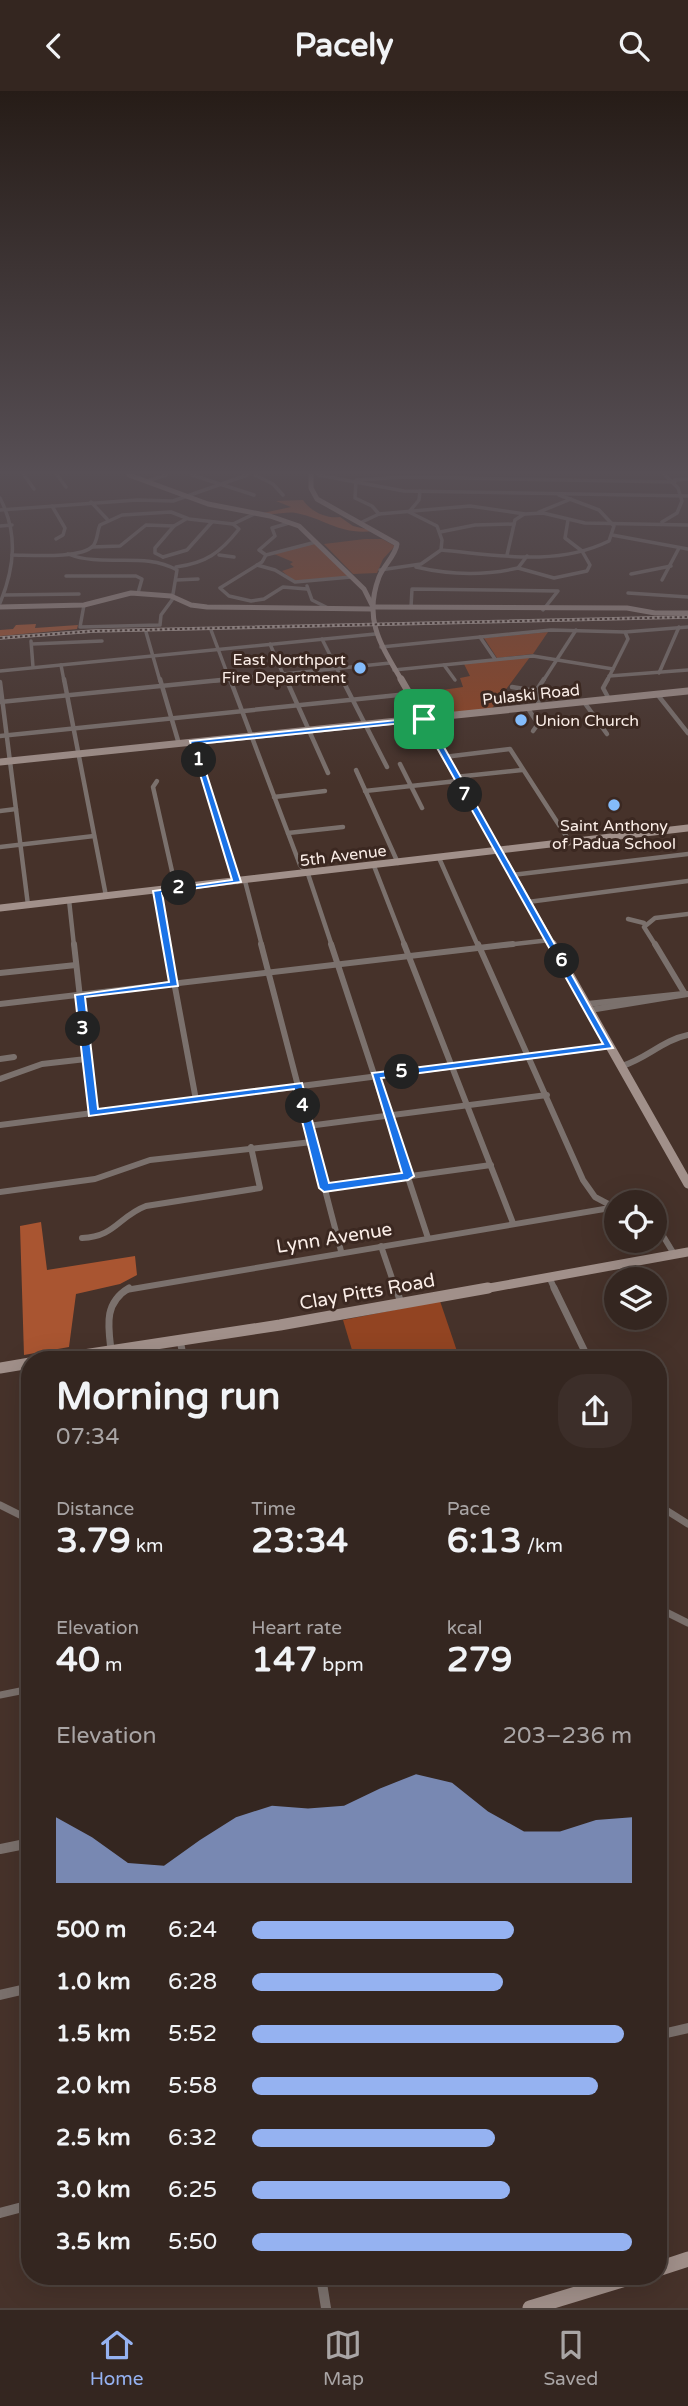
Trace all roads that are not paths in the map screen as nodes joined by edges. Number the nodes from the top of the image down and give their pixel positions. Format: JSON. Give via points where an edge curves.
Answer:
{"nodes":[{"id":1,"x":11,"y":578,"type":"edge"},
{"id":2,"x":141,"y":578,"type":"edge"},
{"id":3,"x":233,"y":578,"type":"edge"},
{"id":4,"x":288,"y":578,"type":"edge"},
{"id":5,"x":341,"y":578,"type":"edge"},
{"id":6,"x":353,"y":578,"type":"edge"},
{"id":7,"x":378,"y":578,"type":"edge"},
{"id":8,"x":198,"y":579,"type":"dead end"},
{"id":9,"x":176,"y":580,"type":"joint"},
{"id":10,"x":311,"y":583,"type":"junction"},
{"id":11,"x":307,"y":589,"type":"junction"},
{"id":12,"x":138,"y":593,"type":"junction"},
{"id":13,"x":628,"y":593,"type":"dead end"},
{"id":14,"x":79,"y":594,"type":"dead end"},
{"id":15,"x":4,"y":595,"type":"junction"},
{"id":16,"x":171,"y":596,"type":"junction"},
{"id":17,"x":688,"y":597,"type":"edge"},
{"id":18,"x":0,"y":605,"type":"edge"},
{"id":19,"x":84,"y":605,"type":"junction"},
{"id":20,"x":411,"y":607,"type":"junction"},
{"id":21,"x":372,"y":608,"type":"junction"},
{"id":22,"x":330,"y":609,"type":"junction"},
{"id":23,"x":543,"y":610,"type":"junction"},
{"id":24,"x":688,"y":613,"type":"edge"},
{"id":25,"x":679,"y":627,"type":"junction"},
{"id":26,"x":688,"y":627,"type":"edge"},
{"id":27,"x":576,"y":629,"type":"junction"},
{"id":28,"x":211,"y":630,"type":"dead end"},
{"id":29,"x":146,"y":632,"type":"dead end"},
{"id":30,"x":625,"y":632,"type":"junction"},
{"id":31,"x":375,"y":634,"type":"junction"},
{"id":32,"x":480,"y":637,"type":"junction"},
{"id":33,"x":322,"y":639,"type":"junction"},
{"id":34,"x":102,"y":641,"type":"dead end"},
{"id":35,"x":270,"y":645,"type":"junction"},
{"id":36,"x":381,"y":647,"type":"junction"},
{"id":37,"x":218,"y":649,"type":"junction"},
{"id":38,"x":153,"y":656,"type":"junction"},
{"id":39,"x":495,"y":659,"type":"junction"},
{"id":40,"x":556,"y":659,"type":"junction"},
{"id":41,"x":61,"y":665,"type":"junction"},
{"id":42,"x":444,"y":665,"type":"junction"},
{"id":43,"x":392,"y":666,"type":"junction"},
{"id":44,"x":33,"y":667,"type":"junction"},
{"id":45,"x":337,"y":669,"type":"junction"},
{"id":46,"x":613,"y":669,"type":"junction"},
{"id":47,"x":688,"y":670,"type":"edge"},
{"id":48,"x":0,"y":671,"type":"edge"},
{"id":49,"x":659,"y":673,"type":"junction"},
{"id":50,"x":283,"y":674,"type":"junction"},
{"id":51,"x":609,"y":676,"type":"junction"},
{"id":52,"x":229,"y":679,"type":"junction"},
{"id":53,"x":455,"y":680,"type":"dead end"},
{"id":54,"x":0,"y":682,"type":"edge"},
{"id":55,"x":162,"y":686,"type":"junction"},
{"id":56,"x":512,"y":687,"type":"dead end"},
{"id":57,"x":688,"y":689,"type":"edge"},
{"id":58,"x":536,"y":691,"type":"junction"},
{"id":59,"x":408,"y":694,"type":"junction"},
{"id":60,"x":657,"y":694,"type":"junction"},
{"id":61,"x":67,"y":695,"type":"junction"},
{"id":62,"x":609,"y":698,"type":"junction"},
{"id":63,"x":352,"y":699,"type":"junction"},
{"id":64,"x":1,"y":702,"type":"edge"},
{"id":65,"x":584,"y":702,"type":"junction"},
{"id":66,"x":298,"y":705,"type":"junction"},
{"id":67,"x":539,"y":706,"type":"junction"},
{"id":68,"x":527,"y":707,"type":"junction"},
{"id":69,"x":241,"y":711,"type":"junction"},
{"id":70,"x":172,"y":718,"type":"junction"},
{"id":71,"x":424,"y":719,"type":"junction"},
{"id":72,"x":365,"y":725,"type":"junction"},
{"id":73,"x":73,"y":729,"type":"junction"},
{"id":74,"x":533,"y":730,"type":"dead end"},
{"id":75,"x":309,"y":731,"type":"junction"},
{"id":76,"x":688,"y":733,"type":"edge"},
{"id":77,"x":607,"y":734,"type":"dead end"},
{"id":78,"x":0,"y":736,"type":"edge"},
{"id":79,"x":7,"y":736,"type":"junction"},
{"id":80,"x":251,"y":737,"type":"junction"},
{"id":81,"x":193,"y":743,"type":"junction"},
{"id":82,"x":179,"y":744,"type":"junction"},
{"id":83,"x":78,"y":754,"type":"junction"},
{"id":84,"x":444,"y":757,"type":"junction"},
{"id":85,"x":10,"y":761,"type":"junction"},
{"id":86,"x":0,"y":762,"type":"edge"},
{"id":87,"x":400,"y":764,"type":"dead end"},
{"id":88,"x":387,"y":767,"type":"dead end"},
{"id":89,"x":356,"y":769,"type":"dead end"},
{"id":90,"x":522,"y":769,"type":"junction"},
{"id":91,"x":328,"y":773,"type":"dead end"},
{"id":92,"x":456,"y":779,"type":"junction"},
{"id":93,"x":157,"y":781,"type":"dead end"},
{"id":94,"x":411,"y":786,"type":"junction"},
{"id":95,"x":325,"y":791,"type":"dead end"},
{"id":96,"x":365,"y":791,"type":"junction"},
{"id":97,"x":274,"y":797,"type":"junction"},
{"id":98,"x":422,"y":808,"type":"dead end"},
{"id":99,"x":16,"y":809,"type":"junction"},
{"id":100,"x":0,"y":811,"type":"edge"},
{"id":101,"x":343,"y":827,"type":"dead end"},
{"id":102,"x":688,"y":828,"type":"edge"},
{"id":103,"x":288,"y":833,"type":"junction"},
{"id":104,"x":94,"y":836,"type":"junction"},
{"id":105,"x":570,"y":842,"type":"junction"},
{"id":106,"x":20,"y":845,"type":"junction"},
{"id":107,"x":0,"y":847,"type":"edge"},
{"id":108,"x":498,"y":851,"type":"junction"},
{"id":109,"x":688,"y":854,"type":"edge"},
{"id":110,"x":439,"y":858,"type":"junction"},
{"id":111,"x":398,"y":863,"type":"junction"},
{"id":112,"x":374,"y":866,"type":"junction"},
{"id":113,"x":308,"y":874,"type":"junction"},
{"id":114,"x":512,"y":875,"type":"junction"},
{"id":115,"x":241,"y":881,"type":"junction"},
{"id":116,"x":688,"y":881,"type":"edge"},
{"id":117,"x":176,"y":889,"type":"junction"},
{"id":118,"x":157,"y":891,"type":"junction"},
{"id":119,"x":106,"y":896,"type":"junction"},
{"id":120,"x":69,"y":901,"type":"junction"},
{"id":121,"x":528,"y":902,"type":"junction"},
{"id":122,"x":28,"y":905,"type":"junction"},
{"id":123,"x":0,"y":908,"type":"edge"},
{"id":124,"x":688,"y":914,"type":"edge"},
{"id":125,"x":628,"y":919,"type":"dead end"},
{"id":126,"x":644,"y":923,"type":"junction"},
{"id":127,"x":550,"y":940,"type":"junction"},
{"id":128,"x":480,"y":948,"type":"junction"},
{"id":129,"x":410,"y":956,"type":"junction"},
{"id":130,"x":76,"y":965,"type":"junction"},
{"id":131,"x":340,"y":965,"type":"junction"},
{"id":132,"x":0,"y":973,"type":"edge"},
{"id":133,"x":268,"y":973,"type":"junction"},
{"id":134,"x":174,"y":984,"type":"junction"},
{"id":135,"x":686,"y":994,"type":"edge"},
{"id":136,"x":80,"y":995,"type":"junction"},
{"id":137,"x":0,"y":1004,"type":"edge"},
{"id":138,"x":588,"y":1007,"type":"junction"},
{"id":139,"x":688,"y":1035,"type":"edge"},
{"id":140,"x":610,"y":1046,"type":"junction"},
{"id":141,"x":528,"y":1056,"type":"junction"},
{"id":142,"x":14,"y":1057,"type":"dead end"},
{"id":143,"x":0,"y":1059,"type":"edge"},
{"id":144,"x":86,"y":1059,"type":"junction"},
{"id":145,"x":453,"y":1066,"type":"junction"},
{"id":146,"x":622,"y":1066,"type":"junction"},
{"id":147,"x":375,"y":1075,"type":"junction"},
{"id":148,"x":0,"y":1079,"type":"edge"},
{"id":149,"x":298,"y":1085,"type":"junction"},
{"id":150,"x":547,"y":1095,"type":"junction"},
{"id":151,"x":196,"y":1100,"type":"junction"},
{"id":152,"x":468,"y":1105,"type":"junction"},
{"id":153,"x":93,"y":1113,"type":"junction"},
{"id":154,"x":388,"y":1116,"type":"junction"},
{"id":155,"x":0,"y":1125,"type":"edge"},
{"id":156,"x":308,"y":1126,"type":"junction"},
{"id":157,"x":312,"y":1142,"type":"junction"},
{"id":158,"x":251,"y":1147,"type":"junction"},
{"id":159,"x":491,"y":1165,"type":"junction"},
{"id":160,"x":408,"y":1176,"type":"junction"},
{"id":161,"x":688,"y":1184,"type":"edge"},
{"id":162,"x":324,"y":1188,"type":"junction"},
{"id":163,"x":0,"y":1192,"type":"edge"},
{"id":164,"x":604,"y":1200,"type":"edge"},
{"id":165,"x":604,"y":1209,"type":"edge"},
{"id":166,"x":513,"y":1223,"type":"junction"},
{"id":167,"x":82,"y":1238,"type":"dead end"},
{"id":168,"x":428,"y":1238,"type":"junction"},
{"id":169,"x":667,"y":1242,"type":"edge"},
{"id":170,"x":381,"y":1246,"type":"junction"},
{"id":171,"x":341,"y":1251,"type":"junction"},
{"id":172,"x":688,"y":1252,"type":"edge"},
{"id":173,"x":674,"y":1254,"type":"junction"},
{"id":174,"x":550,"y":1279,"type":"junction"},
{"id":175,"x":401,"y":1303,"type":"junction"},
{"id":176,"x":180,"y":1340,"type":"junction"},
{"id":177,"x":111,"y":1350,"type":"junction"},
{"id":178,"x":105,"y":1351,"type":"edge"},
{"id":179,"x":182,"y":1351,"type":"edge"},
{"id":180,"x":585,"y":1351,"type":"edge"},
{"id":181,"x":21,"y":1364,"type":"edge"},
{"id":182,"x":0,"y":1368,"type":"edge"},
{"id":183,"x":0,"y":1505,"type":"edge"},
{"id":184,"x":667,"y":1511,"type":"edge"},
{"id":185,"x":21,"y":1516,"type":"edge"},
{"id":186,"x":688,"y":1524,"type":"edge"},
{"id":187,"x":667,"y":1612,"type":"edge"},
{"id":188,"x":688,"y":1623,"type":"edge"},
{"id":189,"x":21,"y":1691,"type":"edge"},
{"id":190,"x":0,"y":1695,"type":"edge"},
{"id":191,"x":21,"y":1845,"type":"edge"},
{"id":192,"x":0,"y":1849,"type":"edge"},
{"id":193,"x":21,"y":1990,"type":"edge"},
{"id":194,"x":0,"y":1995,"type":"edge"},
{"id":195,"x":688,"y":2028,"type":"edge"},
{"id":196,"x":667,"y":2033,"type":"edge"},
{"id":197,"x":21,"y":2207,"type":"edge"},
{"id":198,"x":0,"y":2213,"type":"edge"},
{"id":199,"x":688,"y":2259,"type":"edge"},
{"id":200,"x":667,"y":2266,"type":"edge"},
{"id":201,"x":322,"y":2285,"type":"edge"},
{"id":202,"x":606,"y":2285,"type":"edge"},
{"id":203,"x":326,"y":2308,"type":"edge"},
{"id":204,"x":530,"y":2308,"type":"edge"}],
"edges":[{"from":1,"to":15,"type":"street"},
{"from":2,"to":12,"type":"street"},
{"from":3,"to":11,"type":"street","via":[[222,585],[221,591],[230,597],[258,600],[272,596],[279,587]]},
{"from":4,"to":10,"type":"street"},
{"from":5,"to":10,"type":"street"},
{"from":6,"to":21,"type":"main road","via":[[364,589]]},
{"from":7,"to":21,"type":"main road"},
{"from":8,"to":9,"type":"street"},
{"from":9,"to":16,"type":"street"},
{"from":10,"to":11,"type":"street"},
{"from":11,"to":22,"type":"street","via":[[312,600]]},
{"from":12,"to":16,"type":"main road"},
{"from":12,"to":19,"type":"main road","via":[[120,593]]},
{"from":13,"to":17,"type":"street"},
{"from":14,"to":15,"type":"street"},
{"from":15,"to":18,"type":"street"},
{"from":16,"to":19,"type":"street","via":[[160,625],[80,627]]},
{"from":16,"to":22,"type":"main road","via":[[207,607]]},
{"from":18,"to":19,"type":"main road"},
{"from":20,"to":21,"type":"main road"},
{"from":20,"to":23,"type":"main road"},
{"from":20,"to":23,"type":"street","via":[[412,589],[558,591]]},
{"from":21,"to":22,"type":"main road"},
{"from":21,"to":31,"type":"main road"},
{"from":23,"to":24,"type":"main road","via":[[627,608],[655,614]]},
{"from":25,"to":26,"type":"street"},
{"from":25,"to":30,"type":"street"},
{"from":25,"to":49,"type":"street"},
{"from":27,"to":30,"type":"street"},
{"from":27,"to":32,"type":"street"},
{"from":27,"to":40,"type":"street"},
{"from":28,"to":37,"type":"street"},
{"from":29,"to":38,"type":"street"},
{"from":30,"to":46,"type":"street","via":[[628,639]]},
{"from":31,"to":33,"type":"street"},
{"from":31,"to":36,"type":"main road"},
{"from":32,"to":36,"type":"street"},
{"from":32,"to":39,"type":"street"},
{"from":33,"to":35,"type":"street"},
{"from":33,"to":45,"type":"street"},
{"from":34,"to":44,"type":"street","via":[[31,643]]},
{"from":35,"to":37,"type":"street"},
{"from":35,"to":50,"type":"street"},
{"from":36,"to":43,"type":"main road"},
{"from":37,"to":38,"type":"street"},
{"from":37,"to":52,"type":"street"},
{"from":38,"to":41,"type":"street"},
{"from":38,"to":55,"type":"street"},
{"from":39,"to":40,"type":"street"},
{"from":39,"to":42,"type":"street"},
{"from":40,"to":46,"type":"street"},
{"from":40,"to":58,"type":"street"},
{"from":41,"to":44,"type":"street"},
{"from":41,"to":61,"type":"street"},
{"from":42,"to":43,"type":"street"},
{"from":42,"to":53,"type":"street"},
{"from":43,"to":45,"type":"street"},
{"from":43,"to":59,"type":"main road"},
{"from":44,"to":48,"type":"street"},
{"from":45,"to":50,"type":"street"},
{"from":45,"to":63,"type":"street"},
{"from":46,"to":51,"type":"street"},
{"from":47,"to":49,"type":"street"},
{"from":49,"to":51,"type":"street"},
{"from":50,"to":52,"type":"street"},
{"from":50,"to":66,"type":"street"},
{"from":51,"to":62,"type":"street","via":[[603,688]]},
{"from":52,"to":55,"type":"street"},
{"from":52,"to":69,"type":"street"},
{"from":54,"to":64,"type":"street"},
{"from":55,"to":61,"type":"street"},
{"from":55,"to":70,"type":"street"},
{"from":56,"to":58,"type":"street"},
{"from":57,"to":60,"type":"main road","name":"Pulaski Road"},
{"from":57,"to":62,"type":"street"},
{"from":58,"to":67,"type":"street"},
{"from":59,"to":63,"type":"street"},
{"from":59,"to":71,"type":"main road"},
{"from":60,"to":62,"type":"main road","name":"Pulaski Road"},
{"from":60,"to":76,"type":"street"},
{"from":61,"to":64,"type":"street"},
{"from":61,"to":73,"type":"street"},
{"from":62,"to":65,"type":"main road","name":"Pulaski Road"},
{"from":63,"to":66,"type":"street"},
{"from":63,"to":72,"type":"street"},
{"from":64,"to":79,"type":"street"},
{"from":65,"to":67,"type":"main road","name":"Pulaski Road"},
{"from":65,"to":77,"type":"street"},
{"from":66,"to":69,"type":"street"},
{"from":66,"to":75,"type":"street"},
{"from":67,"to":68,"type":"main road","name":"Pulaski Road"},
{"from":68,"to":71,"type":"main road","name":"Pulaski Road"},
{"from":68,"to":74,"type":"street","via":[[538,725]]},
{"from":69,"to":70,"type":"street"},
{"from":69,"to":80,"type":"street"},
{"from":70,"to":73,"type":"street"},
{"from":70,"to":82,"type":"street"},
{"from":71,"to":72,"type":"main road","name":"Pulaski Road"},
{"from":71,"to":84,"type":"main road"},
{"from":72,"to":75,"type":"main road","name":"Pulaski Road"},
{"from":72,"to":88,"type":"street"},
{"from":73,"to":79,"type":"street"},
{"from":73,"to":83,"type":"street"},
{"from":75,"to":80,"type":"main road","name":"Pulaski Road"},
{"from":75,"to":91,"type":"street"},
{"from":78,"to":79,"type":"street"},
{"from":79,"to":85,"type":"street"},
{"from":80,"to":81,"type":"main road","name":"Pulaski Road"},
{"from":80,"to":97,"type":"street"},
{"from":81,"to":82,"type":"main road","name":"Pulaski Road"},
{"from":81,"to":115,"type":"street"},
{"from":82,"to":83,"type":"main road","name":"Pulaski Road"},
{"from":83,"to":85,"type":"main road","name":"Pulaski Road"},
{"from":83,"to":104,"type":"street"},
{"from":84,"to":90,"type":"street","via":[[510,749]]},
{"from":84,"to":92,"type":"main road"},
{"from":85,"to":86,"type":"main road","name":"Pulaski Road"},
{"from":85,"to":99,"type":"street"},
{"from":87,"to":94,"type":"street"},
{"from":89,"to":96,"type":"street"},
{"from":90,"to":92,"type":"street"},
{"from":90,"to":105,"type":"street"},
{"from":92,"to":94,"type":"street"},
{"from":92,"to":108,"type":"main road"},
{"from":93,"to":117,"type":"street","via":[[153,787]]},
{"from":94,"to":96,"type":"street"},
{"from":94,"to":98,"type":"street"},
{"from":95,"to":97,"type":"street"},
{"from":96,"to":111,"type":"street"},
{"from":97,"to":103,"type":"street"},
{"from":99,"to":100,"type":"street"},
{"from":99,"to":106,"type":"street"},
{"from":101,"to":103,"type":"street"},
{"from":102,"to":105,"type":"main road","name":"5th Avenue"},
{"from":103,"to":113,"type":"street"},
{"from":104,"to":106,"type":"street"},
{"from":104,"to":119,"type":"street"},
{"from":105,"to":108,"type":"main road","name":"5th Avenue"},
{"from":106,"to":107,"type":"street"},
{"from":106,"to":122,"type":"street"},
{"from":108,"to":110,"type":"main road","name":"5th Avenue"},
{"from":108,"to":114,"type":"main road"},
{"from":109,"to":114,"type":"street"},
{"from":110,"to":111,"type":"main road","name":"5th Avenue"},
{"from":110,"to":128,"type":"street"},
{"from":111,"to":112,"type":"main road","name":"5th Avenue"},
{"from":112,"to":113,"type":"main road","name":"5th Avenue"},
{"from":112,"to":129,"type":"street"},
{"from":113,"to":115,"type":"main road","name":"5th Avenue"},
{"from":113,"to":131,"type":"street"},
{"from":114,"to":121,"type":"main road"},
{"from":115,"to":117,"type":"main road","name":"5th Avenue"},
{"from":115,"to":133,"type":"street"},
{"from":116,"to":121,"type":"street"},
{"from":117,"to":118,"type":"main road","name":"5th Avenue"},
{"from":118,"to":119,"type":"main road","name":"5th Avenue"},
{"from":118,"to":134,"type":"street"},
{"from":119,"to":120,"type":"main road","name":"5th Avenue"},
{"from":120,"to":122,"type":"main road","name":"5th Avenue"},
{"from":120,"to":130,"type":"street"},
{"from":121,"to":127,"type":"main road"},
{"from":122,"to":123,"type":"main road","name":"5th Avenue"},
{"from":124,"to":126,"type":"street"},
{"from":125,"to":126,"type":"street"},
{"from":126,"to":135,"type":"street","via":[[645,932]]},
{"from":127,"to":128,"type":"street"},
{"from":127,"to":138,"type":"main road"},
{"from":128,"to":129,"type":"street"},
{"from":128,"to":141,"type":"street"},
{"from":129,"to":131,"type":"street"},
{"from":129,"to":145,"type":"street"},
{"from":130,"to":132,"type":"street"},
{"from":130,"to":136,"type":"street"},
{"from":131,"to":133,"type":"street"},
{"from":131,"to":147,"type":"street"},
{"from":133,"to":134,"type":"street"},
{"from":133,"to":149,"type":"street"},
{"from":134,"to":136,"type":"street"},
{"from":134,"to":151,"type":"street"},
{"from":135,"to":138,"type":"street"},
{"from":136,"to":137,"type":"street"},
{"from":136,"to":144,"type":"street"},
{"from":138,"to":140,"type":"main road"},
{"from":139,"to":146,"type":"street","via":[[663,1041],[641,1061]]},
{"from":140,"to":141,"type":"street"},
{"from":140,"to":146,"type":"main road"},
{"from":141,"to":145,"type":"street"},
{"from":141,"to":150,"type":"street"},
{"from":142,"to":143,"type":"street"},
{"from":144,"to":148,"type":"street","via":[[43,1064]]},
{"from":144,"to":153,"type":"street"},
{"from":145,"to":147,"type":"street"},
{"from":145,"to":152,"type":"street"},
{"from":146,"to":161,"type":"main road"},
{"from":147,"to":149,"type":"street"},
{"from":147,"to":154,"type":"street"},
{"from":149,"to":151,"type":"street"},
{"from":149,"to":156,"type":"street"},
{"from":150,"to":152,"type":"street"},
{"from":150,"to":164,"type":"street","via":[[587,1189]]},
{"from":151,"to":153,"type":"street"},
{"from":152,"to":154,"type":"street"},
{"from":152,"to":159,"type":"street"},
{"from":153,"to":155,"type":"street"},
{"from":154,"to":156,"type":"street"},
{"from":154,"to":160,"type":"street"},
{"from":156,"to":157,"type":"street"},
{"from":157,"to":158,"type":"street"},
{"from":157,"to":162,"type":"street"},
{"from":158,"to":163,"type":"street","via":[[150,1160],[95,1179]]},
{"from":158,"to":167,"type":"street","via":[[260,1188],[145,1206],[110,1235]]},
{"from":159,"to":160,"type":"street"},
{"from":159,"to":166,"type":"street"},
{"from":160,"to":162,"type":"street"},
{"from":160,"to":168,"type":"street"},
{"from":162,"to":171,"type":"street"},
{"from":165,"to":166,"type":"street","name":"Lynn Avenue"},
{"from":166,"to":168,"type":"street","name":"Lynn Avenue"},
{"from":168,"to":170,"type":"street","name":"Lynn Avenue"},
{"from":169,"to":173,"type":"street"},
{"from":170,"to":171,"type":"street","name":"Lynn Avenue"},
{"from":170,"to":175,"type":"street"},
{"from":171,"to":177,"type":"street","name":"Lynn Avenue","via":[[130,1287],[108,1307]]},
{"from":172,"to":173,"type":"main road","name":"Clay Pitts Road"},
{"from":173,"to":174,"type":"main road","name":"Clay Pitts Road"},
{"from":174,"to":175,"type":"main road","name":"Clay Pitts Road"},
{"from":174,"to":180,"type":"street"},
{"from":175,"to":176,"type":"main road","name":"Clay Pitts Road"},
{"from":176,"to":177,"type":"main road","name":"Clay Pitts Road"},
{"from":176,"to":179,"type":"street"},
{"from":177,"to":178,"type":"main road","name":"Clay Pitts Road"},
{"from":181,"to":182,"type":"main road"},
{"from":183,"to":185,"type":"street"},
{"from":184,"to":186,"type":"street"},
{"from":187,"to":188,"type":"street"},
{"from":189,"to":190,"type":"street"},
{"from":191,"to":192,"type":"street"},
{"from":193,"to":194,"type":"street"},
{"from":195,"to":196,"type":"street"},
{"from":197,"to":198,"type":"street"},
{"from":199,"to":200,"type":"main road"},
{"from":201,"to":203,"type":"street"},
{"from":202,"to":204,"type":"main road"}]}
